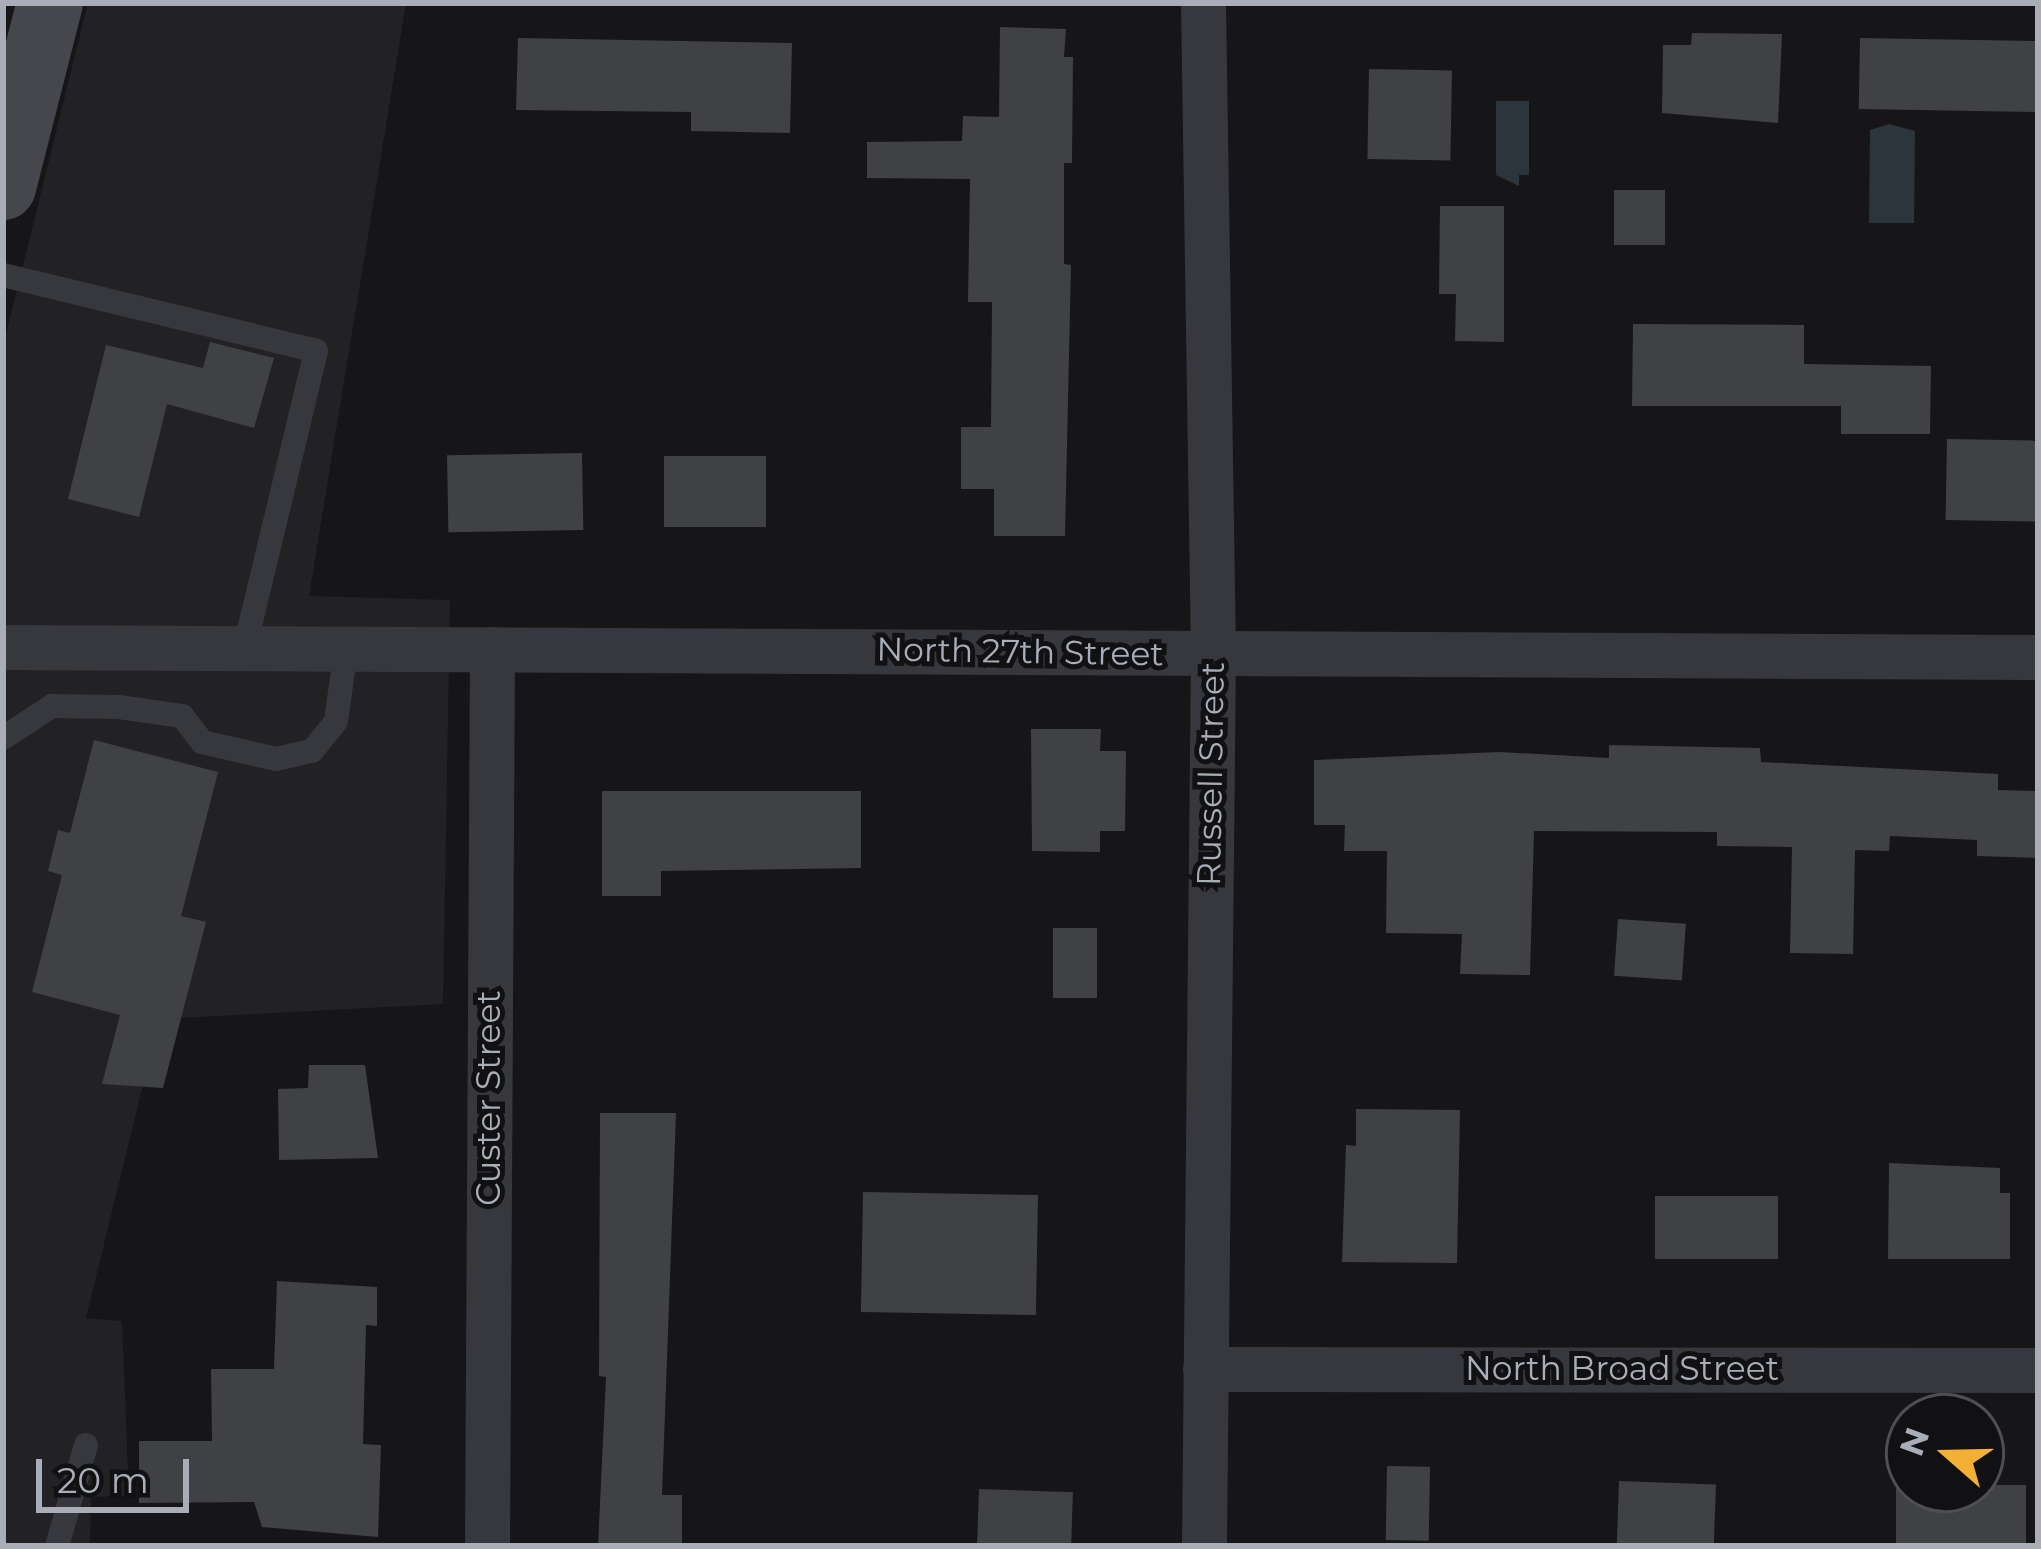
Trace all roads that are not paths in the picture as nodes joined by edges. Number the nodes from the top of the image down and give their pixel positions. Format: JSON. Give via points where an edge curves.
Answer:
{"nodes":[{"id":1,"x":50,"y":3,"type":"edge"},
{"id":2,"x":1203,"y":3,"type":"edge"},
{"id":3,"x":3,"y":187,"type":"edge"},
{"id":4,"x":3,"y":275,"type":"edge"},
{"id":5,"x":3,"y":647,"type":"edge"},
{"id":6,"x":491,"y":649,"type":"junction"},
{"id":7,"x":244,"y":650,"type":"junction"},
{"id":8,"x":346,"y":650,"type":"junction"},
{"id":9,"x":1213,"y":653,"type":"junction"},
{"id":10,"x":2038,"y":657,"type":"edge"},
{"id":11,"x":3,"y":738,"type":"edge"},
{"id":12,"x":1205,"y":1369,"type":"junction"},
{"id":13,"x":2038,"y":1370,"type":"edge"},
{"id":14,"x":86,"y":1445,"type":"dead end"},
{"id":15,"x":57,"y":1546,"type":"edge"},
{"id":16,"x":488,"y":1546,"type":"edge"},
{"id":17,"x":1204,"y":1546,"type":"edge"}],
"edges":[{"from":1,"to":3,"type":"main road"},
{"from":2,"to":9,"type":"street","name":"Russell Street"},
{"from":4,"to":7,"type":"lane","via":[[316,352]]},
{"from":5,"to":7,"type":"street","name":"North 27th Street"},
{"from":6,"to":8,"type":"street","name":"North 27th Street"},
{"from":6,"to":9,"type":"street","name":"North 27th Street"},
{"from":6,"to":16,"type":"street","name":"Custer Street"},
{"from":7,"to":8,"type":"street","name":"North 27th Street"},
{"from":8,"to":11,"type":"lane","via":[[336,721],[312,751],[276,760],[202,742],[182,716],[119,707],[52,706]]},
{"from":9,"to":10,"type":"street","name":"North 27th Street"},
{"from":9,"to":12,"type":"street","name":"Russell Street"},
{"from":12,"to":13,"type":"street","name":"North Broad Street"},
{"from":12,"to":17,"type":"street","name":"Russell Street"},
{"from":14,"to":15,"type":"lane"}]}
